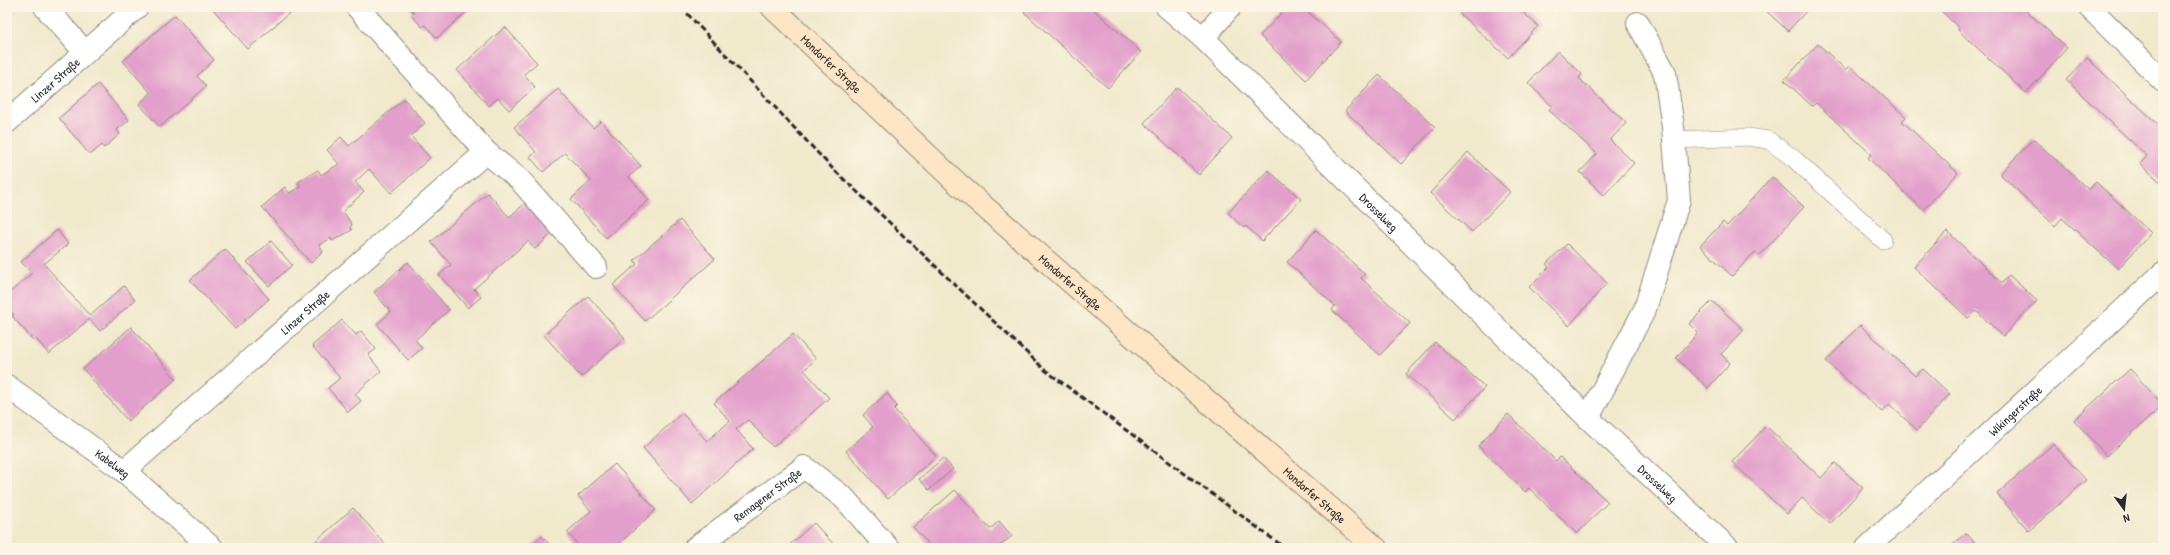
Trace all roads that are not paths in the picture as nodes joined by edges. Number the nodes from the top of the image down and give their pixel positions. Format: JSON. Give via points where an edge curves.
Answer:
{"nodes":[{"id":1,"x":45,"y":7,"type":"edge"},
{"id":2,"x":137,"y":7,"type":"edge"},
{"id":3,"x":358,"y":7,"type":"edge"},
{"id":4,"x":772,"y":7,"type":"edge"},
{"id":5,"x":1167,"y":7,"type":"edge"},
{"id":6,"x":1230,"y":7,"type":"edge"},
{"id":7,"x":2089,"y":7,"type":"edge"},
{"id":8,"x":1638,"y":23,"type":"dead end"},
{"id":9,"x":1203,"y":38,"type":"junction"},
{"id":10,"x":85,"y":52,"type":"junction"},
{"id":11,"x":2163,"y":81,"type":"edge"},
{"id":12,"x":7,"y":122,"type":"edge"},
{"id":13,"x":1674,"y":140,"type":"junction"},
{"id":14,"x":486,"y":152,"type":"junction"},
{"id":15,"x":1883,"y":240,"type":"dead end"},
{"id":16,"x":596,"y":267,"type":"dead end"},
{"id":17,"x":2163,"y":273,"type":"edge"},
{"id":18,"x":7,"y":386,"type":"edge"},
{"id":19,"x":1588,"y":418,"type":"junction"},
{"id":20,"x":124,"y":471,"type":"junction"},
{"id":21,"x":212,"y":548,"type":"edge"},
{"id":22,"x":695,"y":548,"type":"edge"},
{"id":23,"x":888,"y":548,"type":"edge"},
{"id":24,"x":1376,"y":548,"type":"edge"},
{"id":25,"x":1728,"y":548,"type":"edge"},
{"id":26,"x":1867,"y":548,"type":"edge"}],
"edges":[{"from":1,"to":10,"type":"street","name":"Linzer Straße"},
{"from":2,"to":10,"type":"street","name":"Linzer Straße"},
{"from":3,"to":14,"type":"street"},
{"from":4,"to":24,"type":"main road","name":"Mondorfer Straße","via":[[957,183]]},
{"from":5,"to":9,"type":"street","name":"Drosselweg"},
{"from":6,"to":9,"type":"street"},
{"from":7,"to":11,"type":"street"},
{"from":8,"to":13,"type":"street","via":[[1665,73]]},
{"from":9,"to":19,"type":"street","name":"Drosselweg"},
{"from":10,"to":12,"type":"street","name":"Linzer Straße"},
{"from":13,"to":15,"type":"lane","via":[[1748,137],[1768,140],[1793,158]]},
{"from":13,"to":19,"type":"street","via":[[1679,200],[1677,207],[1645,309]]},
{"from":14,"to":16,"type":"street","via":[[520,180]]},
{"from":14,"to":20,"type":"street","name":"Linzer Straße"},
{"from":17,"to":26,"type":"street","name":"Wikingerstraße"},
{"from":18,"to":20,"type":"street","name":"Kabelweg"},
{"from":19,"to":25,"type":"street","name":"Drosselweg"},
{"from":20,"to":21,"type":"street","name":"Kabelweg"},
{"from":22,"to":23,"type":"street","name":"Remagener Straße","via":[[804,467],[844,498]]}]}
